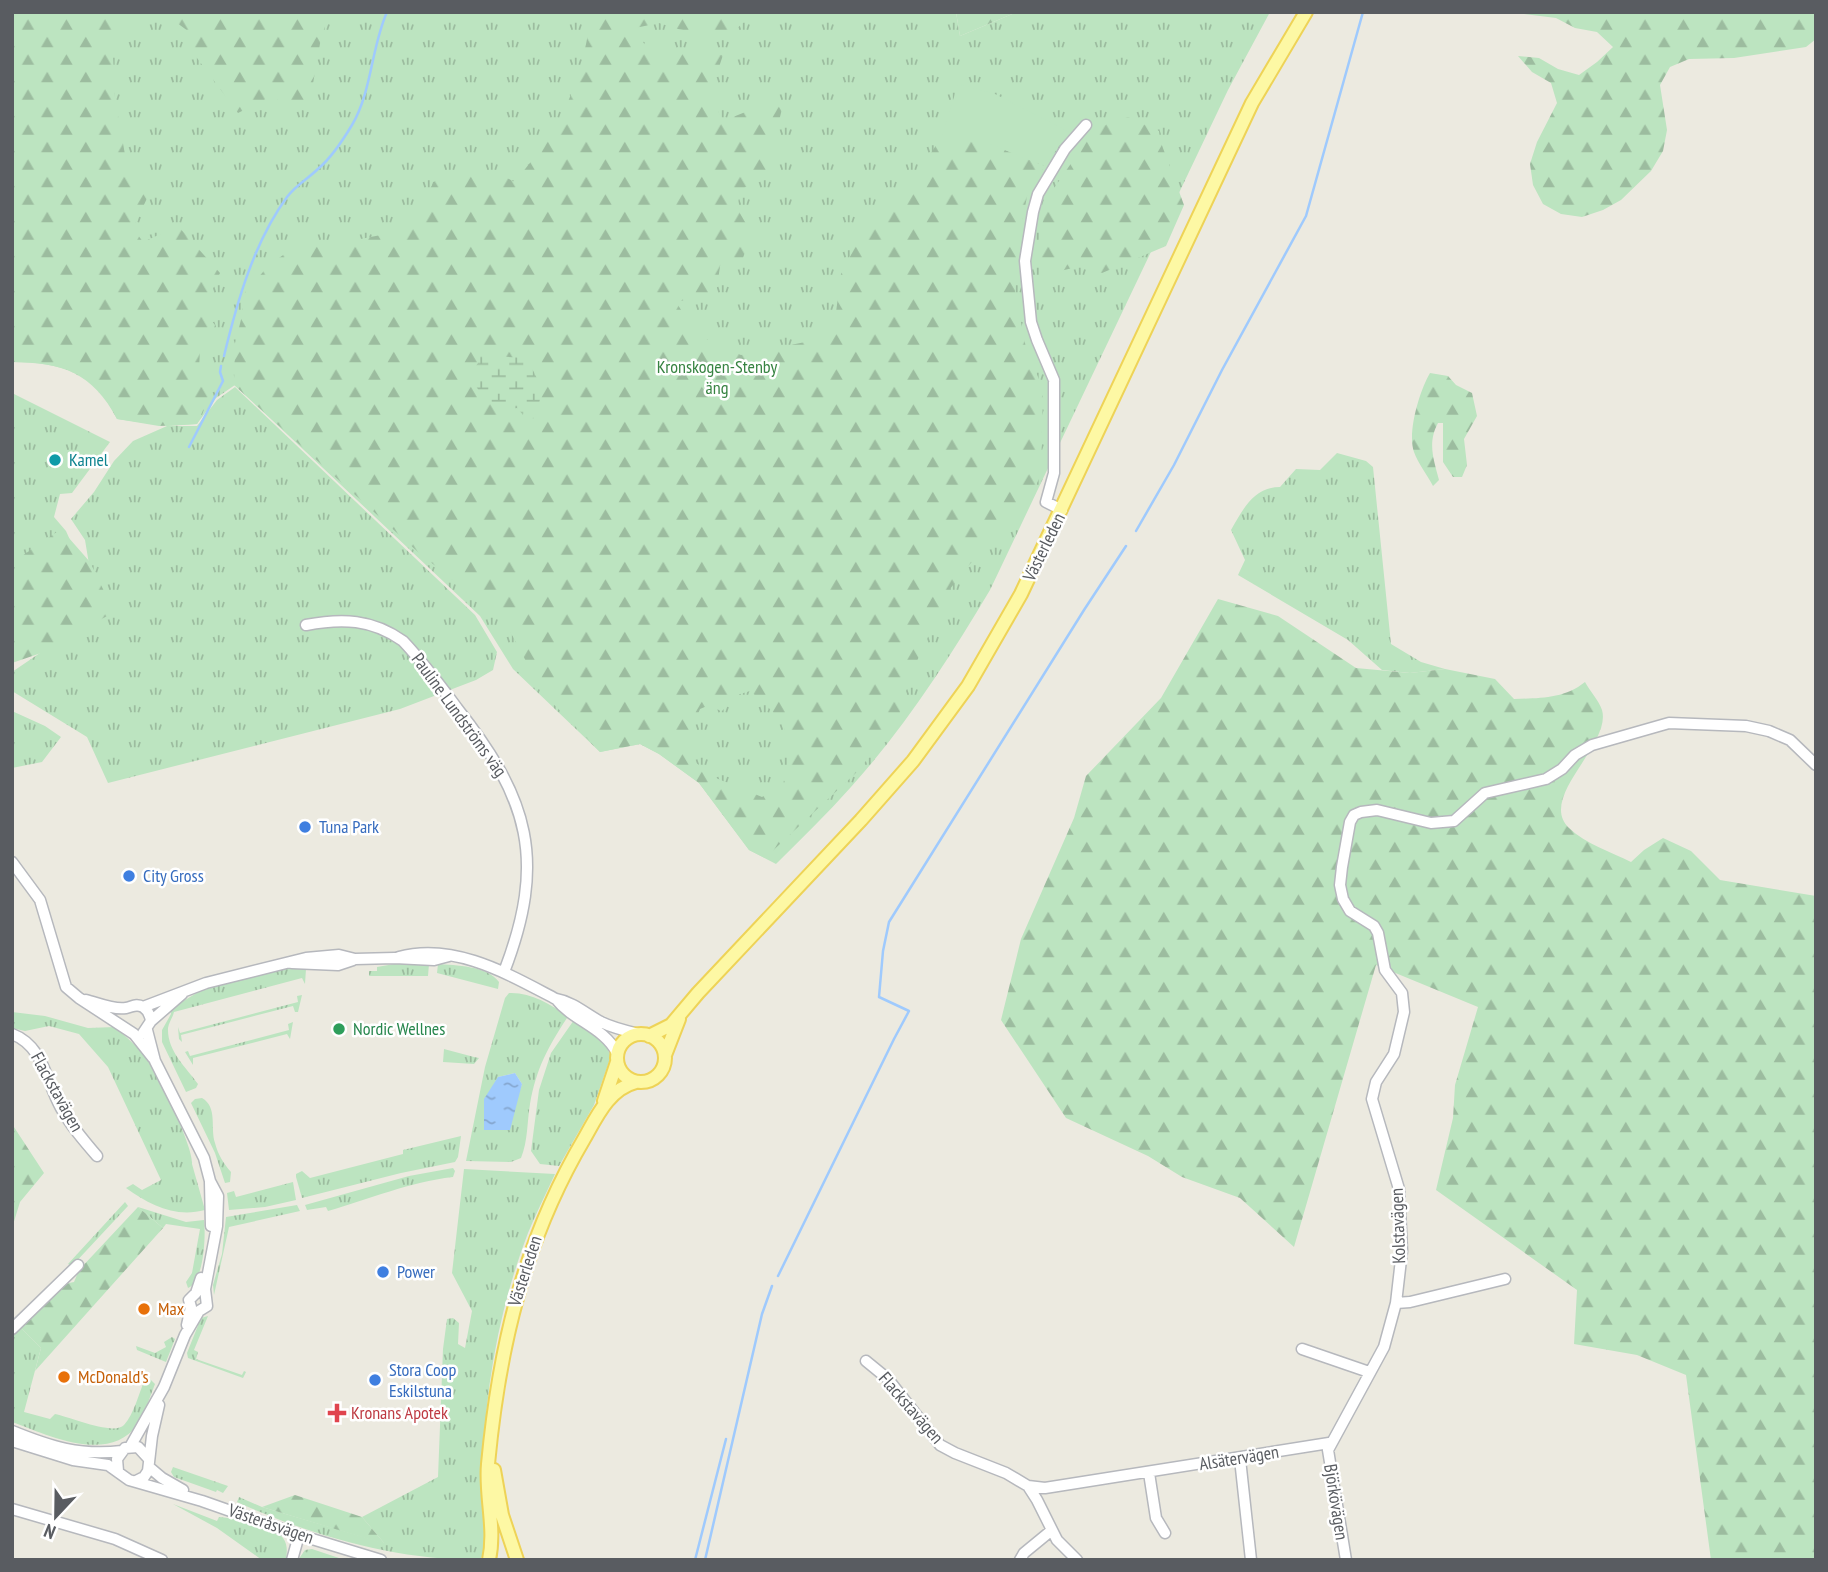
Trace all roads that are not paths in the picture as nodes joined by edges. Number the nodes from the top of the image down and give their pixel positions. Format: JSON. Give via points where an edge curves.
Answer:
{"nodes":[{"id":1,"x":1306,"y":12,"type":"edge"},
{"id":2,"x":1086,"y":125,"type":"dead end"},
{"id":3,"x":1062,"y":510,"type":"junction"},
{"id":4,"x":306,"y":625,"type":"dead end"},
{"id":5,"x":1816,"y":765,"type":"edge"},
{"id":6,"x":12,"y":862,"type":"edge"},
{"id":7,"x":504,"y":972,"type":"junction"},
{"id":8,"x":187,"y":989,"type":"junction"},
{"id":9,"x":79,"y":998,"type":"junction"},
{"id":10,"x":556,"y":999,"type":"junction"},
{"id":11,"x":143,"y":1007,"type":"junction"},
{"id":12,"x":127,"y":1008,"type":"junction"},
{"id":13,"x":680,"y":1016,"type":"junction"},
{"id":14,"x":149,"y":1026,"type":"junction"},
{"id":15,"x":124,"y":1028,"type":"junction"},
{"id":16,"x":12,"y":1034,"type":"edge"},
{"id":17,"x":134,"y":1034,"type":"junction"},
{"id":18,"x":644,"y":1035,"type":"junction"},
{"id":19,"x":664,"y":1055,"type":"junction"},
{"id":20,"x":617,"y":1058,"type":"junction"},
{"id":21,"x":155,"y":1061,"type":"junction"},
{"id":22,"x":636,"y":1082,"type":"junction"},
{"id":23,"x":600,"y":1111,"type":"junction"},
{"id":24,"x":97,"y":1156,"type":"dead end"},
{"id":25,"x":78,"y":1265,"type":"dead end"},
{"id":26,"x":1506,"y":1279,"type":"dead end"},
{"id":27,"x":201,"y":1294,"type":"junction"},
{"id":28,"x":1396,"y":1303,"type":"junction"},
{"id":29,"x":195,"y":1309,"type":"junction"},
{"id":30,"x":12,"y":1329,"type":"edge"},
{"id":31,"x":1302,"y":1349,"type":"dead end"},
{"id":32,"x":866,"y":1361,"type":"dead end"},
{"id":33,"x":1369,"y":1372,"type":"junction"},
{"id":34,"x":164,"y":1387,"type":"junction"},
{"id":35,"x":12,"y":1431,"type":"edge"},
{"id":36,"x":12,"y":1441,"type":"edge"},
{"id":37,"x":1329,"y":1443,"type":"junction"},
{"id":38,"x":492,"y":1445,"type":"junction"},
{"id":39,"x":126,"y":1449,"type":"junction"},
{"id":40,"x":1240,"y":1459,"type":"junction"},
{"id":41,"x":149,"y":1463,"type":"junction"},
{"id":42,"x":118,"y":1471,"type":"junction"},
{"id":43,"x":1149,"y":1473,"type":"junction"},
{"id":44,"x":136,"y":1481,"type":"junction"},
{"id":45,"x":1028,"y":1486,"type":"junction"},
{"id":46,"x":202,"y":1501,"type":"junction"},
{"id":47,"x":12,"y":1509,"type":"edge"},
{"id":48,"x":1052,"y":1530,"type":"junction"},
{"id":49,"x":1165,"y":1533,"type":"dead end"},
{"id":50,"x":299,"y":1535,"type":"junction"},
{"id":51,"x":162,"y":1560,"type":"edge"},
{"id":52,"x":292,"y":1560,"type":"edge"},
{"id":53,"x":381,"y":1560,"type":"edge"},
{"id":54,"x":489,"y":1560,"type":"edge"},
{"id":55,"x":517,"y":1560,"type":"edge"},
{"id":56,"x":1020,"y":1560,"type":"edge"},
{"id":57,"x":1077,"y":1560,"type":"edge"},
{"id":58,"x":1251,"y":1560,"type":"edge"},
{"id":59,"x":1346,"y":1560,"type":"edge"}],
"edges":[{"from":1,"to":3,"type":"main road","name":"Västerleden","via":[[1236,134]]},
{"from":2,"to":3,"type":"street","via":[[1065,149],[1038,194],[1025,261],[1031,322],[1054,380],[1054,472],[1046,502]]},
{"from":3,"to":13,"type":"main road","name":"Västerleden","via":[[1003,628],[932,737]]},
{"from":4,"to":7,"type":"street","name":"Pauline Lundströms väg","via":[[362,621],[403,641],[503,772],[521,817],[527,869],[521,914]]},
{"from":5,"to":28,"type":"street","name":"Kolstavägen","via":[[1790,740],[1769,731],[1669,723],[1592,745],[1546,779],[1485,793],[1454,821],[1438,824],[1377,810],[1354,816],[1341,892],[1350,911],[1378,933],[1385,970],[1402,993],[1404,1004],[1397,1046],[1376,1082],[1372,1099],[1399,1189],[1402,1251]]},
{"from":6,"to":9,"type":"street","via":[[40,900],[66,987]]},
{"from":7,"to":8,"type":"street","via":[[433,951],[338,965],[288,963]]},
{"from":7,"to":10,"type":"street"},
{"from":8,"to":11,"type":"street"},
{"from":8,"to":14,"type":"street"},
{"from":9,"to":12,"type":"street"},
{"from":9,"to":15,"type":"street"},
{"from":10,"to":18,"type":"street","via":[[620,1030]]},
{"from":10,"to":20,"type":"street","via":[[604,1035]]},
{"from":11,"to":12,"type":"street"},
{"from":11,"to":14,"type":"street","via":[[149,1013]]},
{"from":12,"to":15,"type":"street","via":[[121,1019]]},
{"from":13,"to":18,"type":"main road","name":"Västerleden","via":[[666,1029]]},
{"from":13,"to":19,"type":"main road","name":"Västerleden"},
{"from":14,"to":17,"type":"street"},
{"from":14,"to":21,"type":"street"},
{"from":15,"to":17,"type":"street"},
{"from":16,"to":24,"type":"street","name":"Flackstavägen","via":[[31,1045],[72,1127]]},
{"from":17,"to":21,"type":"street"},
{"from":18,"to":19,"type":"main road","via":[[660,1043]]},
{"from":18,"to":20,"type":"main road","via":[[625,1040]]},
{"from":19,"to":22,"type":"main road","via":[[657,1076]]},
{"from":20,"to":22,"type":"main road","via":[[622,1074]]},
{"from":20,"to":23,"type":"main road","name":"Västerleden"},
{"from":21,"to":27,"type":"street","via":[[218,1196]]},
{"from":22,"to":23,"type":"main road","name":"Västerleden","via":[[621,1088]]},
{"from":23,"to":38,"type":"main road","name":"Västerleden","via":[[550,1202],[517,1290],[502,1361]]},
{"from":25,"to":30,"type":"street"},
{"from":26,"to":28,"type":"street"},
{"from":27,"to":29,"type":"street","via":[[189,1300]]},
{"from":27,"to":29,"type":"street","via":[[207,1306]]},
{"from":28,"to":33,"type":"street","name":"Kolstavägen","via":[[1386,1341]]},
{"from":29,"to":34,"type":"street"},
{"from":31,"to":33,"type":"street"},
{"from":32,"to":45,"type":"street","name":"Flackstavägen","via":[[888,1379],[940,1445]]},
{"from":33,"to":37,"type":"street","name":"Kolstavägen"},
{"from":34,"to":39,"type":"street"},
{"from":34,"to":41,"type":"street"},
{"from":35,"to":39,"type":"street","via":[[71,1451],[99,1454]]},
{"from":36,"to":42,"type":"street"},
{"from":37,"to":40,"type":"street","name":"Alsätervägen"},
{"from":37,"to":59,"type":"street","name":"Björkövägen"},
{"from":38,"to":54,"type":"main road","name":"Västerleden","via":[[488,1464]]},
{"from":38,"to":55,"type":"main road","name":"Västerleden","via":[[502,1515]]},
{"from":39,"to":41,"type":"street","via":[[141,1449]]},
{"from":39,"to":42,"type":"street","via":[[117,1459]]},
{"from":40,"to":43,"type":"street","name":"Alsätervägen"},
{"from":40,"to":58,"type":"street"},
{"from":41,"to":44,"type":"street","via":[[145,1476]]},
{"from":41,"to":46,"type":"street","name":"Västeråsvägen","via":[[162,1478]]},
{"from":42,"to":44,"type":"street","via":[[125,1479]]},
{"from":43,"to":45,"type":"street","name":"Alsätervägen","via":[[1045,1488]]},
{"from":43,"to":49,"type":"street","via":[[1156,1518]]},
{"from":44,"to":46,"type":"street","name":"Västeråsvägen"},
{"from":45,"to":48,"type":"street"},
{"from":46,"to":50,"type":"street","name":"Västeråsvägen"},
{"from":47,"to":51,"type":"street","via":[[115,1539]]},
{"from":48,"to":56,"type":"street"},
{"from":48,"to":57,"type":"street"},
{"from":50,"to":52,"type":"street"},
{"from":50,"to":53,"type":"street","name":"Västeråsvägen"}]}
